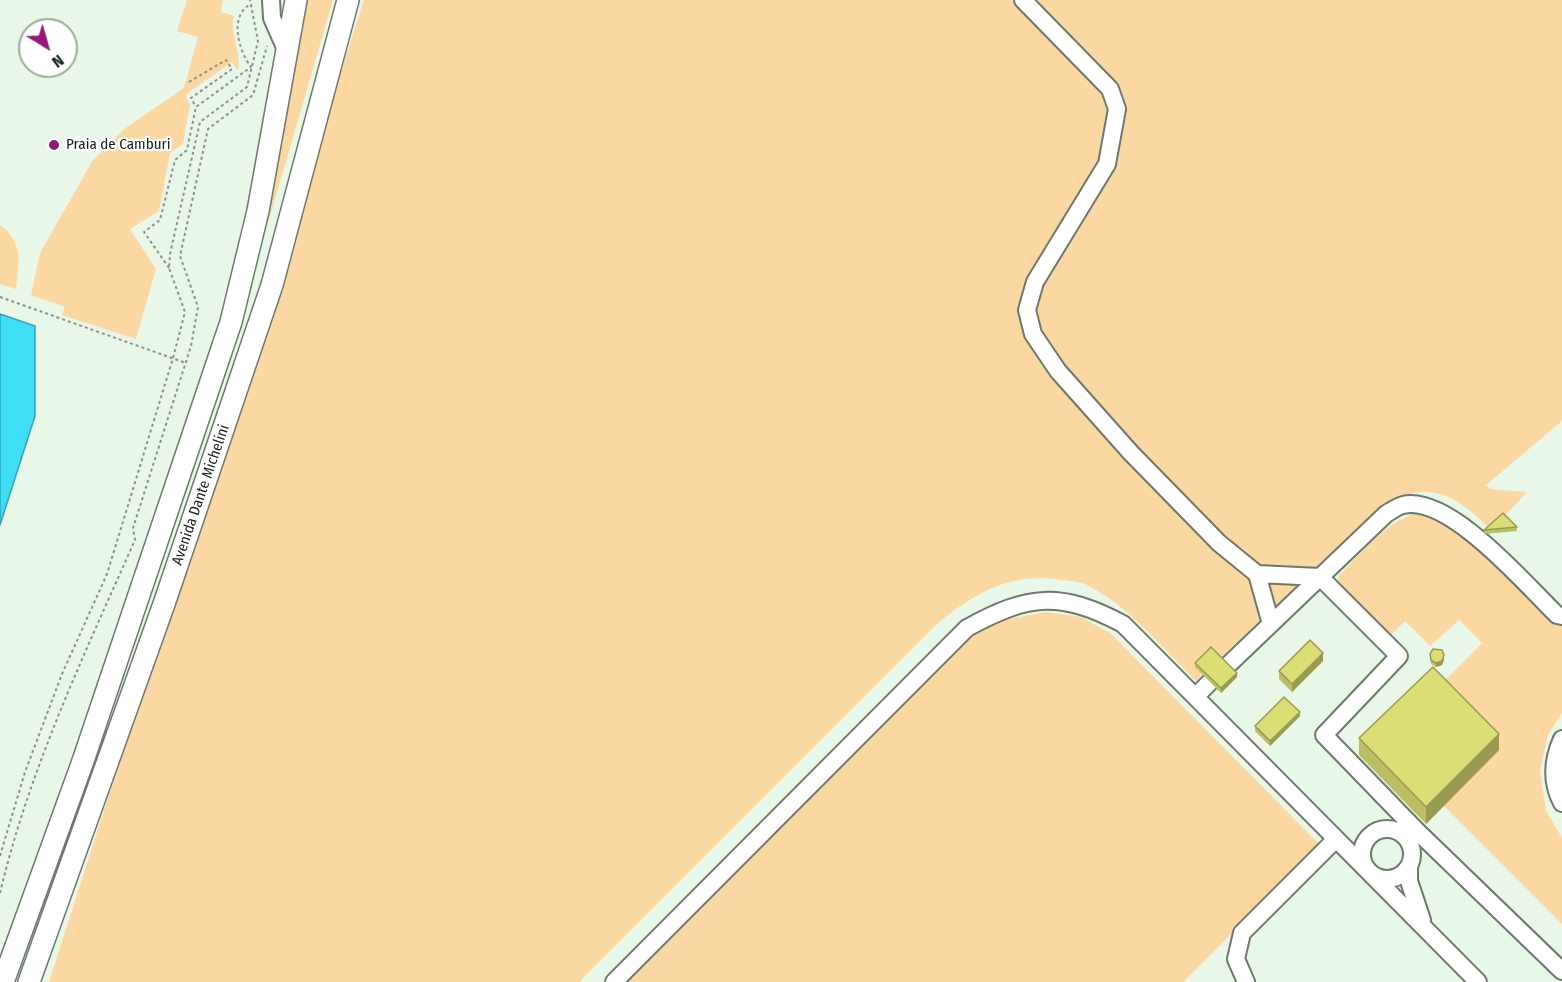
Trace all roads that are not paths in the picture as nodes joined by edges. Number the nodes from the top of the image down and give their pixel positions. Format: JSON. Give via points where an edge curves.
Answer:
{"nodes":[{"id":1,"x":271,"y":0,"type":"edge"},
{"id":2,"x":296,"y":0,"type":"edge"},
{"id":3,"x":348,"y":0,"type":"edge"},
{"id":4,"x":1023,"y":0,"type":"edge"},
{"id":5,"x":277,"y":48,"type":"junction"},
{"id":6,"x":1257,"y":574,"type":"junction"},
{"id":7,"x":1320,"y":577,"type":"junction"},
{"id":8,"x":1562,"y":616,"type":"edge"},
{"id":9,"x":1270,"y":624,"type":"junction"},
{"id":10,"x":1226,"y":666,"type":"edge"},
{"id":11,"x":1210,"y":682,"type":"edge"},
{"id":12,"x":1196,"y":696,"type":"junction"},
{"id":13,"x":1562,"y":739,"type":"edge"},
{"id":14,"x":1562,"y":803,"type":"edge"},
{"id":15,"x":1336,"y":839,"type":"junction"},
{"id":16,"x":1409,"y":867,"type":"junction"},
{"id":17,"x":1370,"y":874,"type":"junction"},
{"id":18,"x":1426,"y":930,"type":"junction"},
{"id":19,"x":1562,"y":971,"type":"edge"},
{"id":20,"x":3,"y":982,"type":"edge"},
{"id":21,"x":29,"y":982,"type":"edge"},
{"id":22,"x":614,"y":982,"type":"edge"},
{"id":23,"x":1246,"y":982,"type":"edge"},
{"id":24,"x":1479,"y":982,"type":"edge"}],
"edges":[{"from":1,"to":5,"type":"street"},
{"from":2,"to":5,"type":"main road","name":"Avenida Dante Michelini"},
{"from":3,"to":21,"type":"main road","name":"Avenida Dante Michelini","via":[[272,285],[164,604]]},
{"from":4,"to":6,"type":"street","via":[[1110,89],[1117,109],[1107,164],[1035,282],[1028,310],[1033,334],[1058,371],[1131,453],[1219,543]]},
{"from":5,"to":20,"type":"main road","name":"Avenida Dante Michelini","via":[[258,211],[231,322],[94,728]]},
{"from":6,"to":7,"type":"street"},
{"from":6,"to":9,"type":"street"},
{"from":7,"to":8,"type":"street","via":[[1386,514],[1403,505],[1433,508],[1467,529]]},
{"from":7,"to":9,"type":"street"},
{"from":7,"to":19,"type":"street","via":[[1399,656],[1324,735]]},
{"from":9,"to":10,"type":"street"},
{"from":11,"to":12,"type":"street"},
{"from":12,"to":15,"type":"street"},
{"from":12,"to":22,"type":"street","via":[[1123,624],[1098,611],[1045,600],[997,612],[967,628]]},
{"from":13,"to":14,"type":"street","via":[[1553,765]]},
{"from":15,"to":17,"type":"street"},
{"from":15,"to":23,"type":"street","via":[[1242,933],[1236,959]]},
{"from":16,"to":17,"type":"street","via":[[1387,879]]},
{"from":16,"to":17,"type":"street","via":[[1412,857],[1407,839],[1392,829],[1382,829],[1366,839],[1362,848],[1361,857]]},
{"from":16,"to":18,"type":"street","via":[[1413,898]]},
{"from":17,"to":18,"type":"street"},
{"from":18,"to":24,"type":"street"}]}
